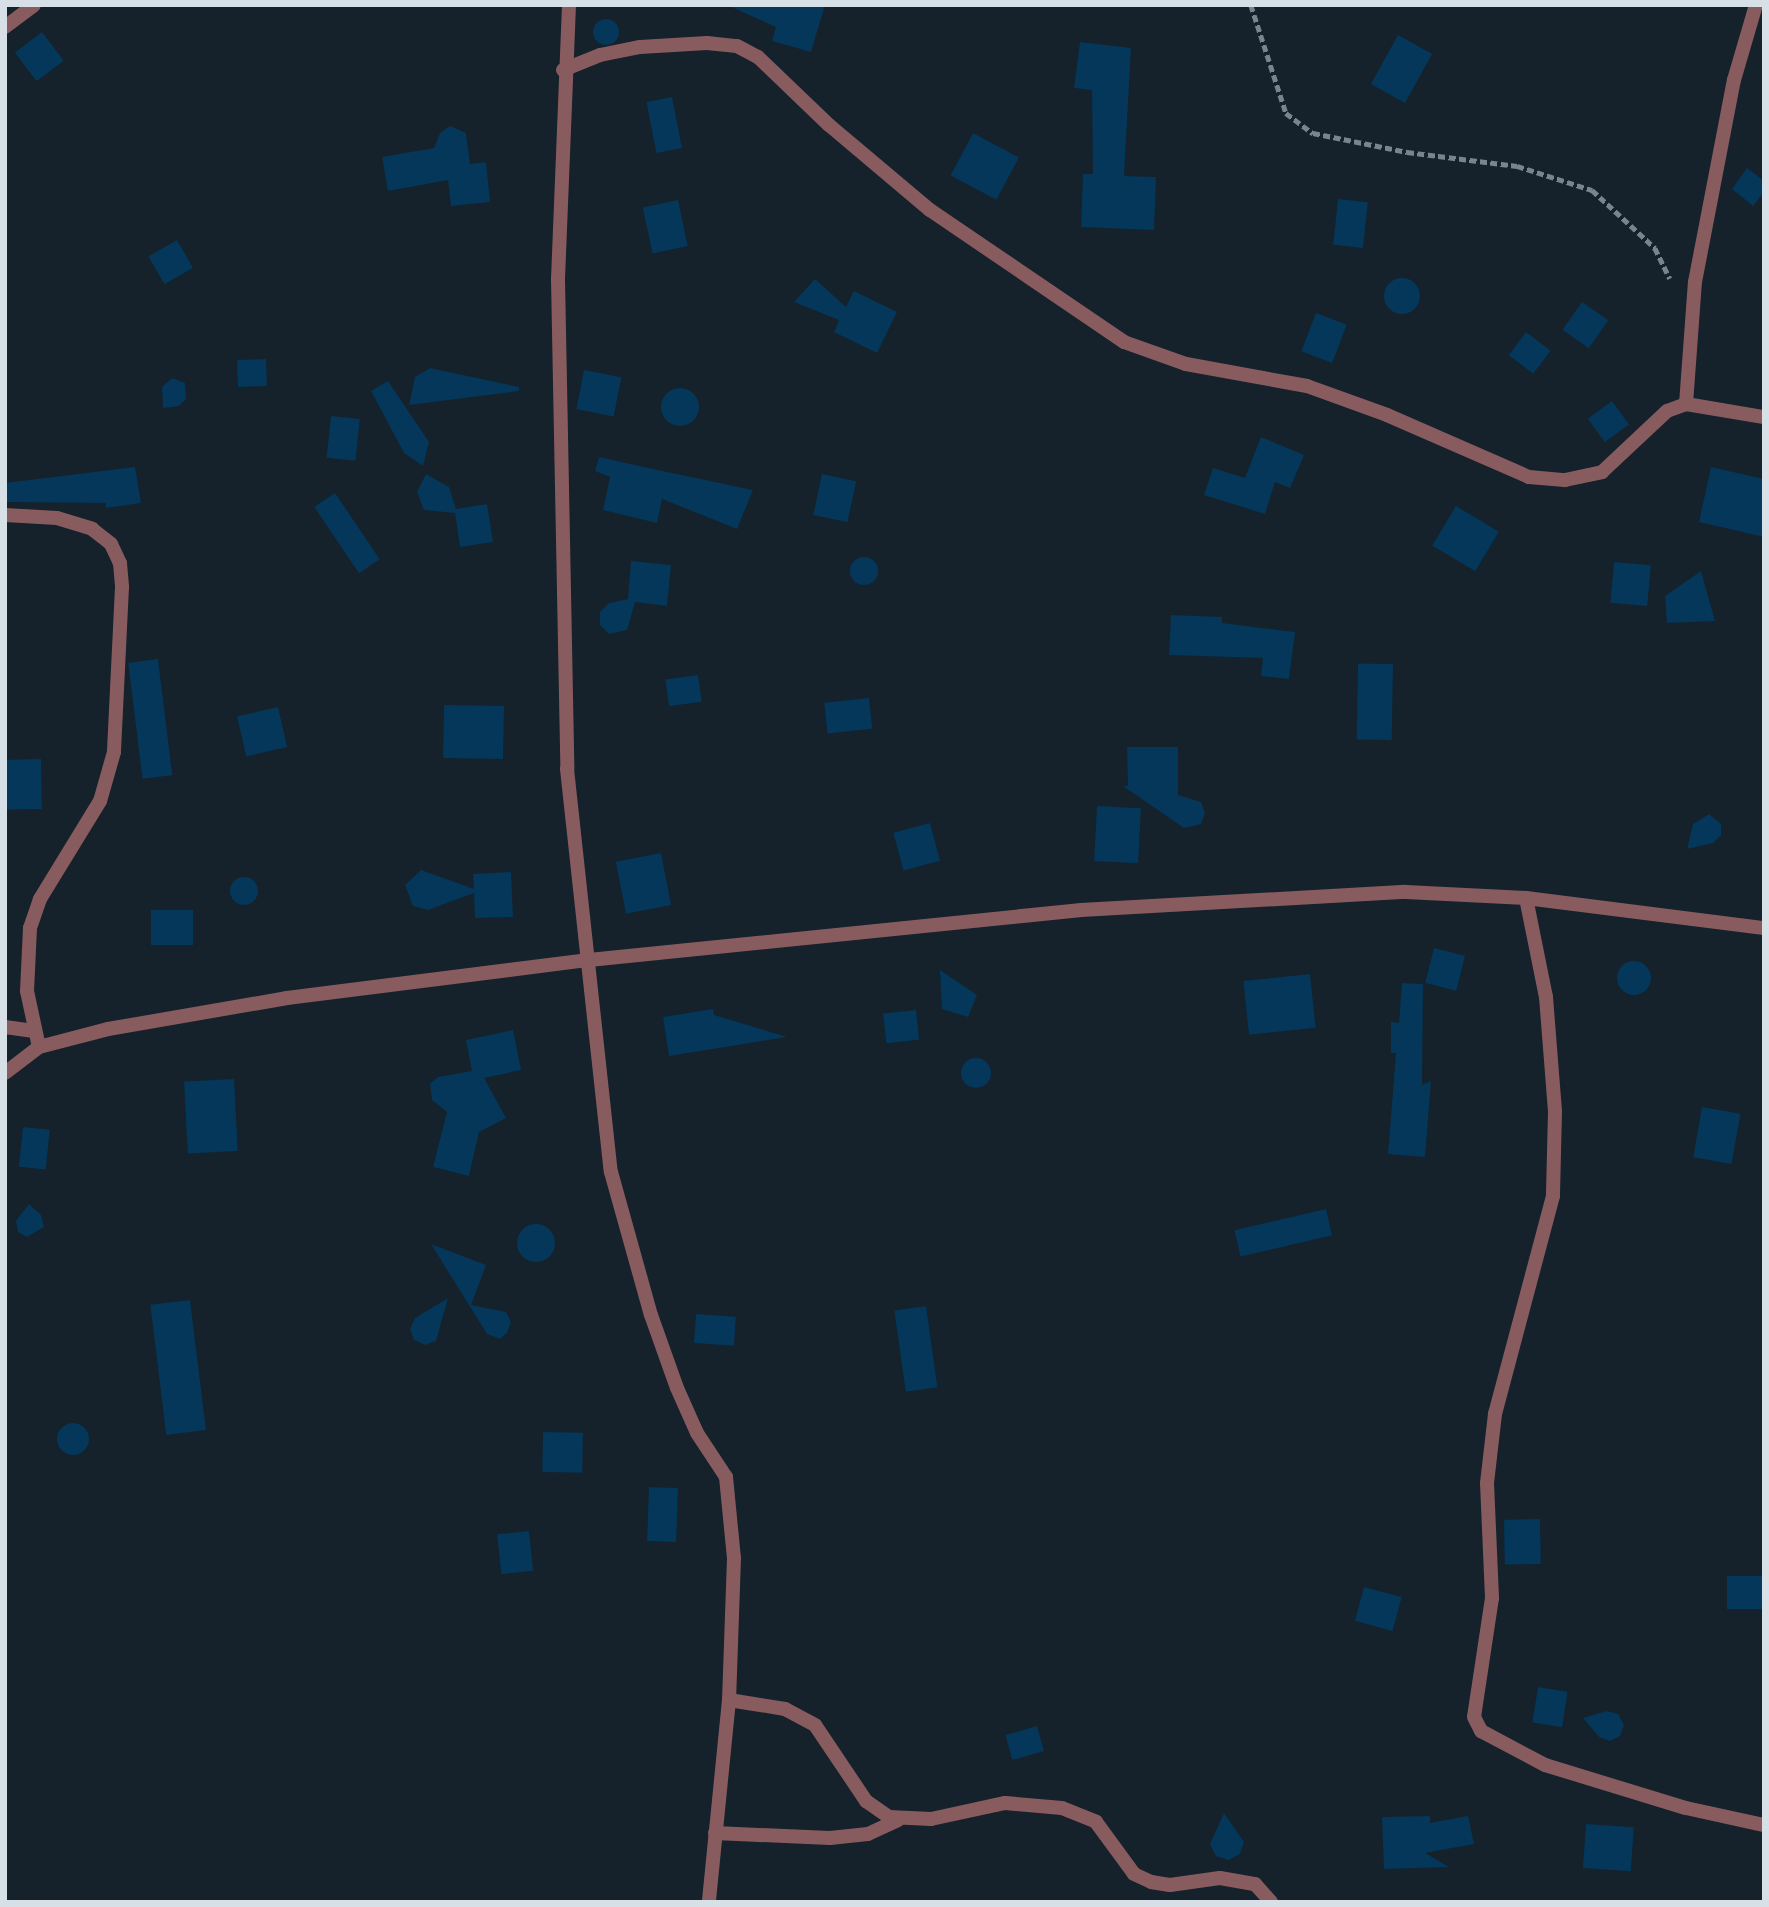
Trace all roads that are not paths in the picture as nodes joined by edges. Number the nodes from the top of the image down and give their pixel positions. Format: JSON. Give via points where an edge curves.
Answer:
{"nodes":[{"id":1,"x":34,"y":5,"type":"edge"},
{"id":2,"x":569,"y":5,"type":"edge"},
{"id":3,"x":1756,"y":5,"type":"edge"},
{"id":4,"x":5,"y":27,"type":"edge"},
{"id":5,"x":563,"y":70,"type":"junction"},
{"id":6,"x":1686,"y":404,"type":"junction"},
{"id":7,"x":1764,"y":417,"type":"edge"},
{"id":8,"x":5,"y":515,"type":"edge"},
{"id":9,"x":1526,"y":898,"type":"junction"},
{"id":10,"x":1764,"y":928,"type":"edge"},
{"id":11,"x":589,"y":960,"type":"junction"},
{"id":12,"x":5,"y":1027,"type":"edge"},
{"id":13,"x":33,"y":1031,"type":"junction"},
{"id":14,"x":39,"y":1047,"type":"junction"},
{"id":15,"x":5,"y":1073,"type":"edge"},
{"id":16,"x":729,"y":1700,"type":"junction"},
{"id":17,"x":898,"y":1820,"type":"junction"},
{"id":18,"x":1764,"y":1825,"type":"edge"},
{"id":19,"x":716,"y":1833,"type":"junction"},
{"id":20,"x":709,"y":1902,"type":"edge"},
{"id":21,"x":1271,"y":1902,"type":"edge"}],
"edges":[{"from":1,"to":4,"type":"street"},
{"from":2,"to":5,"type":"street"},
{"from":3,"to":6,"type":"street","via":[[1734,80],[1700,258]]},
{"from":5,"to":6,"type":"street","via":[[600,55],[639,47],[737,46],[758,57],[829,125],[930,210],[1124,342],[1186,364],[1307,386],[1387,415],[1529,477],[1565,480],[1602,472],[1667,411]]},
{"from":5,"to":11,"type":"street","via":[[558,279],[567,769]]},
{"from":6,"to":7,"type":"street"},
{"from":8,"to":13,"type":"street","via":[[57,518],[92,529],[111,544],[120,563],[122,587],[114,752],[100,801],[40,899],[30,928],[27,991]]},
{"from":9,"to":10,"type":"street"},
{"from":9,"to":11,"type":"street","via":[[1406,892],[1081,910]]},
{"from":9,"to":18,"type":"street","via":[[1546,998],[1555,1112],[1553,1195],[1495,1414],[1487,1483],[1492,1609],[1474,1717],[1481,1731],[1545,1765],[1686,1808]]},
{"from":11,"to":14,"type":"street","via":[[287,998],[108,1029]]},
{"from":11,"to":16,"type":"street","via":[[611,1172],[651,1315],[677,1388],[697,1433],[726,1477],[734,1558]]},
{"from":12,"to":13,"type":"street"},
{"from":13,"to":14,"type":"street"},
{"from":14,"to":15,"type":"street"},
{"from":16,"to":17,"type":"street","via":[[785,1709],[815,1725],[866,1801],[879,1813]]},
{"from":16,"to":19,"type":"street"},
{"from":17,"to":19,"type":"street","via":[[868,1834],[830,1838]]},
{"from":17,"to":21,"type":"street","via":[[931,1819],[1005,1803],[1062,1808],[1097,1822],[1133,1874],[1170,1885],[1220,1878],[1255,1884]]},
{"from":19,"to":20,"type":"street"}]}
